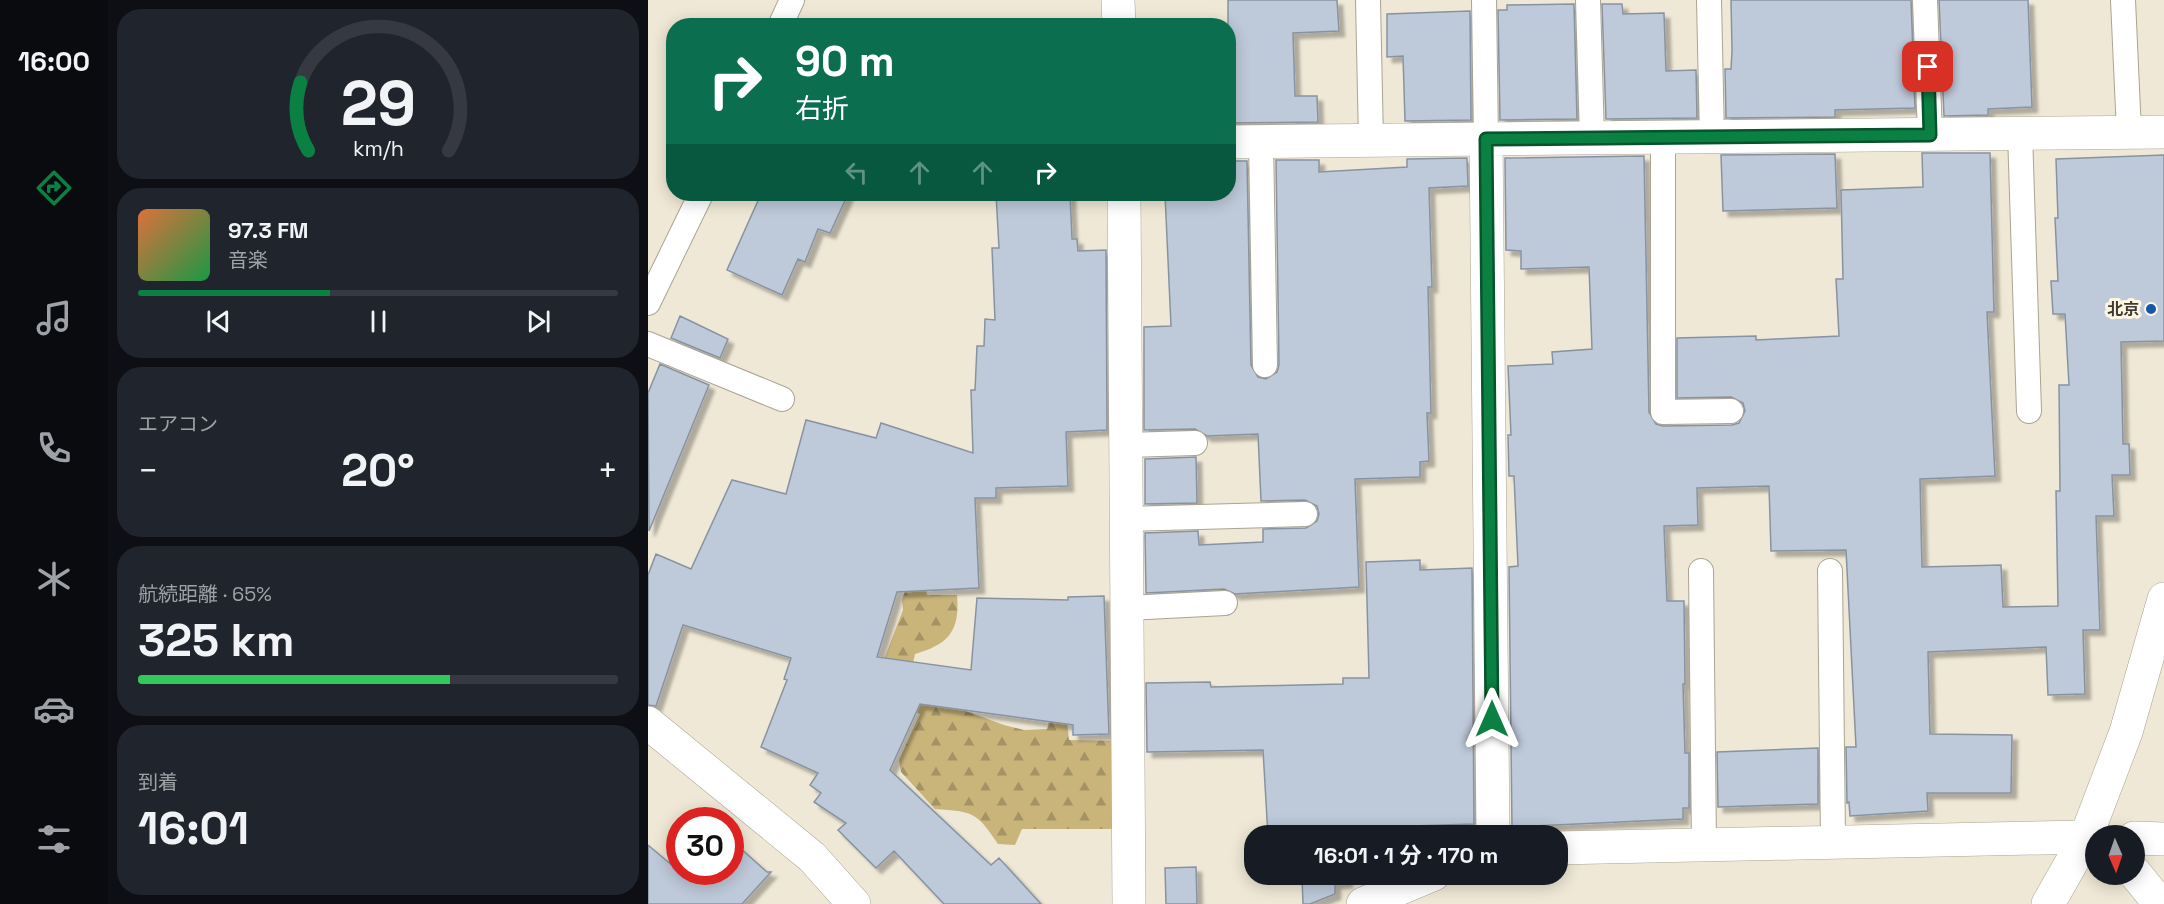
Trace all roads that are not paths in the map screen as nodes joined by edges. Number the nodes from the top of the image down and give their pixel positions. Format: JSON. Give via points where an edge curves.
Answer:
{"nodes":[{"id":1,"x":792,"y":0,"type":"edge"},
{"id":2,"x":1118,"y":0,"type":"edge"},
{"id":3,"x":1368,"y":0,"type":"edge"},
{"id":4,"x":1484,"y":0,"type":"edge"},
{"id":5,"x":1588,"y":0,"type":"edge"},
{"id":6,"x":1709,"y":0,"type":"edge"},
{"id":7,"x":1925,"y":0,"type":"edge"},
{"id":8,"x":2123,"y":0,"type":"edge"},
{"id":9,"x":784,"y":18,"type":"edge"},
{"id":10,"x":1119,"y":18,"type":"edge"},
{"id":11,"x":2129,"y":132,"type":"junction"},
{"id":12,"x":2164,"y":132,"type":"edge"},
{"id":13,"x":2020,"y":134,"type":"junction"},
{"id":14,"x":1930,"y":135,"type":"junction"},
{"id":15,"x":1712,"y":137,"type":"junction"},
{"id":16,"x":1592,"y":138,"type":"junction"},
{"id":17,"x":1663,"y":138,"type":"junction"},
{"id":18,"x":1486,"y":139,"type":"junction"},
{"id":19,"x":1371,"y":141,"type":"junction"},
{"id":20,"x":1236,"y":142,"type":"edge"},
{"id":21,"x":1261,"y":142,"type":"junction"},
{"id":22,"x":698,"y":201,"type":"edge"},
{"id":23,"x":1124,"y":201,"type":"edge"},
{"id":24,"x":648,"y":303,"type":"edge"},
{"id":25,"x":648,"y":344,"type":"edge"},
{"id":26,"x":1265,"y":365,"type":"dead end"},
{"id":27,"x":782,"y":399,"type":"dead end"},
{"id":28,"x":1731,"y":411,"type":"dead end"},
{"id":29,"x":2028,"y":411,"type":"dead end"},
{"id":30,"x":1195,"y":443,"type":"dead end"},
{"id":31,"x":1126,"y":445,"type":"junction"},
{"id":32,"x":1305,"y":514,"type":"dead end"},
{"id":33,"x":1126,"y":519,"type":"junction"},
{"id":34,"x":1701,"y":571,"type":"dead end"},
{"id":35,"x":1830,"y":571,"type":"dead end"},
{"id":36,"x":2164,"y":599,"type":"edge"},
{"id":37,"x":1225,"y":603,"type":"dead end"},
{"id":38,"x":1127,"y":608,"type":"junction"},
{"id":39,"x":648,"y":723,"type":"edge"},
{"id":40,"x":1493,"y":825,"type":"edge"},
{"id":41,"x":2096,"y":825,"type":"edge"},
{"id":42,"x":2145,"y":838,"type":"edge"},
{"id":43,"x":2085,"y":839,"type":"edge"},
{"id":44,"x":2164,"y":839,"type":"edge"},
{"id":45,"x":1833,"y":841,"type":"junction"},
{"id":46,"x":1704,"y":844,"type":"junction"},
{"id":47,"x":1568,"y":848,"type":"edge"},
{"id":48,"x":2085,"y":849,"type":"edge"},
{"id":49,"x":1408,"y":885,"type":"edge"},
{"id":50,"x":2145,"y":885,"type":"edge"},
{"id":51,"x":854,"y":904,"type":"edge"},
{"id":52,"x":1129,"y":904,"type":"edge"},
{"id":53,"x":1363,"y":904,"type":"edge"},
{"id":54,"x":2048,"y":904,"type":"edge"},
{"id":55,"x":2160,"y":904,"type":"edge"}],
"edges":[{"from":1,"to":9,"type":"lane"},
{"from":2,"to":10,"type":"street"},
{"from":3,"to":19,"type":"lane"},
{"from":4,"to":18,"type":"lane"},
{"from":5,"to":16,"type":"lane"},
{"from":6,"to":15,"type":"lane"},
{"from":7,"to":14,"type":"lane"},
{"from":8,"to":11,"type":"lane"},
{"from":11,"to":12,"type":"street"},
{"from":11,"to":13,"type":"street"},
{"from":13,"to":14,"type":"street"},
{"from":13,"to":29,"type":"lane"},
{"from":14,"to":15,"type":"street"},
{"from":15,"to":17,"type":"street"},
{"from":16,"to":17,"type":"street"},
{"from":16,"to":18,"type":"street"},
{"from":17,"to":28,"type":"lane","via":[[1663,412]]},
{"from":18,"to":19,"type":"street"},
{"from":18,"to":40,"type":"street"},
{"from":19,"to":21,"type":"street"},
{"from":20,"to":21,"type":"street"},
{"from":21,"to":26,"type":"lane"},
{"from":22,"to":24,"type":"lane"},
{"from":23,"to":31,"type":"street"},
{"from":25,"to":27,"type":"lane"},
{"from":30,"to":31,"type":"lane"},
{"from":31,"to":33,"type":"street"},
{"from":32,"to":33,"type":"lane"},
{"from":33,"to":38,"type":"street"},
{"from":34,"to":46,"type":"lane"},
{"from":35,"to":45,"type":"lane"},
{"from":36,"to":41,"type":"street"},
{"from":37,"to":38,"type":"lane"},
{"from":38,"to":52,"type":"street"},
{"from":39,"to":51,"type":"street","via":[[812,857]]},
{"from":42,"to":44,"type":"street"},
{"from":43,"to":45,"type":"street"},
{"from":45,"to":46,"type":"street"},
{"from":46,"to":47,"type":"street"},
{"from":48,"to":54,"type":"street"},
{"from":49,"to":53,"type":"street"},
{"from":50,"to":55,"type":"street"}]}
